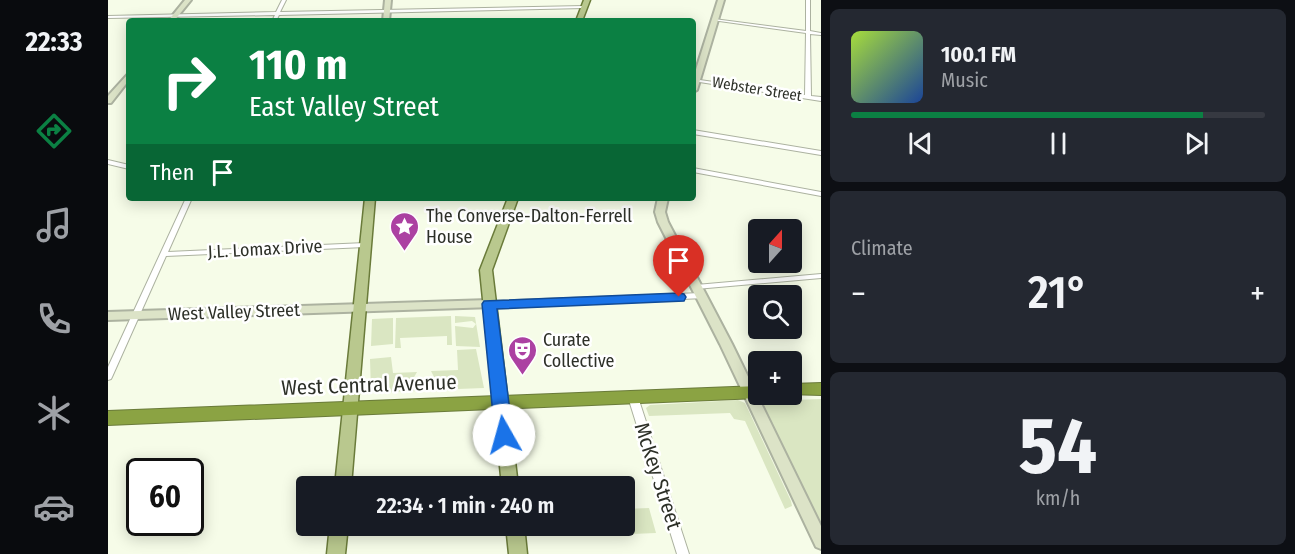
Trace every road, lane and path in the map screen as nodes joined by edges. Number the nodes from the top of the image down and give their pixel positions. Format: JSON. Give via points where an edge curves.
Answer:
{"nodes":[{"id":1,"x":188,"y":0,"type":"edge"},
{"id":2,"x":284,"y":0,"type":"edge"},
{"id":3,"x":388,"y":0,"type":"edge"},
{"id":4,"x":511,"y":0,"type":"edge"},
{"id":5,"x":721,"y":0,"type":"edge"},
{"id":6,"x":808,"y":0,"type":"edge"},
{"id":7,"x":585,"y":4,"type":"edge"},
{"id":8,"x":514,"y":8,"type":"junction"},
{"id":9,"x":387,"y":11,"type":"junction"},
{"id":10,"x":278,"y":13,"type":"junction"},
{"id":11,"x":108,"y":17,"type":"edge"},
{"id":12,"x":173,"y":18,"type":"edge"},
{"id":13,"x":276,"y":18,"type":"edge"},
{"id":14,"x":387,"y":18,"type":"edge"},
{"id":15,"x":714,"y":20,"type":"junction"},
{"id":16,"x":809,"y":32,"type":"junction"},
{"id":17,"x":821,"y":33,"type":"edge"},
{"id":18,"x":696,"y":74,"type":"edge"},
{"id":19,"x":126,"y":80,"type":"edge"},
{"id":20,"x":696,"y":80,"type":"edge"},
{"id":21,"x":108,"y":90,"type":"edge"},
{"id":22,"x":117,"y":91,"type":"junction"},
{"id":23,"x":808,"y":97,"type":"junction"},
{"id":24,"x":821,"y":99,"type":"edge"},
{"id":25,"x":108,"y":101,"type":"edge"},
{"id":26,"x":696,"y":132,"type":"edge"},
{"id":27,"x":821,"y":153,"type":"edge"},
{"id":28,"x":108,"y":162,"type":"edge"},
{"id":29,"x":126,"y":166,"type":"edge"},
{"id":30,"x":696,"y":171,"type":"edge"},
{"id":31,"x":821,"y":194,"type":"edge"},
{"id":32,"x":188,"y":201,"type":"edge"},
{"id":33,"x":370,"y":201,"type":"edge"},
{"id":34,"x":512,"y":201,"type":"edge"},
{"id":35,"x":662,"y":201,"type":"edge"},
{"id":36,"x":366,"y":245,"type":"junction"},
{"id":37,"x":164,"y":254,"type":"junction"},
{"id":38,"x":821,"y":276,"type":"edge"},
{"id":39,"x":699,"y":292,"type":"junction"},
{"id":40,"x":489,"y":304,"type":"junction"},
{"id":41,"x":360,"y":308,"type":"junction"},
{"id":42,"x":136,"y":315,"type":"junction"},
{"id":43,"x":108,"y":316,"type":"edge"},
{"id":44,"x":108,"y":377,"type":"edge"},
{"id":45,"x":748,"y":381,"type":"edge"},
{"id":46,"x":821,"y":389,"type":"edge"},
{"id":47,"x":802,"y":390,"type":"edge"},
{"id":48,"x":748,"y":392,"type":"edge"},
{"id":49,"x":633,"y":398,"type":"junction"},
{"id":50,"x":500,"y":403,"type":"junction"},
{"id":51,"x":760,"y":405,"type":"edge"},
{"id":52,"x":350,"y":409,"type":"junction"},
{"id":53,"x":108,"y":418,"type":"edge"},
{"id":54,"x":344,"y":476,"type":"edge"},
{"id":55,"x":509,"y":476,"type":"edge"},
{"id":56,"x":338,"y":536,"type":"edge"},
{"id":57,"x":516,"y":536,"type":"edge"},
{"id":58,"x":821,"y":542,"type":"edge"},
{"id":59,"x":336,"y":554,"type":"edge"},
{"id":60,"x":518,"y":554,"type":"edge"},
{"id":61,"x":683,"y":554,"type":"edge"}],
"edges":[{"from":1,"to":12,"type":"street"},
{"from":2,"to":10,"type":"street"},
{"from":3,"to":9,"type":"street"},
{"from":4,"to":8,"type":"street"},
{"from":5,"to":15,"type":"street"},
{"from":6,"to":16,"type":"street"},
{"from":7,"to":8,"type":"street"},
{"from":8,"to":9,"type":"street"},
{"from":9,"to":10,"type":"street"},
{"from":9,"to":14,"type":"street"},
{"from":10,"to":12,"type":"street"},
{"from":10,"to":13,"type":"street"},
{"from":11,"to":12,"type":"street"},
{"from":15,"to":16,"type":"street"},
{"from":15,"to":18,"type":"street"},
{"from":16,"to":17,"type":"street"},
{"from":16,"to":23,"type":"street"},
{"from":19,"to":22,"type":"street"},
{"from":20,"to":23,"type":"street","name":"Webster Street"},
{"from":21,"to":22,"type":"street"},
{"from":22,"to":25,"type":"street"},
{"from":23,"to":24,"type":"street","name":"Webster Street"},
{"from":26,"to":27,"type":"street"},
{"from":28,"to":29,"type":"street"},
{"from":30,"to":31,"type":"street"},
{"from":32,"to":37,"type":"street"},
{"from":33,"to":36,"type":"main road"},
{"from":34,"to":40,"type":"main road","via":[[489,258]]},
{"from":35,"to":39,"type":"street","via":[[660,216]]},
{"from":36,"to":37,"type":"street","name":"J.L. Lomax Drive"},
{"from":36,"to":41,"type":"main road"},
{"from":37,"to":42,"type":"street"},
{"from":38,"to":39,"type":"street"},
{"from":39,"to":40,"type":"street"},
{"from":39,"to":45,"type":"street"},
{"from":40,"to":41,"type":"street","name":"West Valley Street"},
{"from":40,"to":50,"type":"main road"},
{"from":41,"to":42,"type":"street","name":"West Valley Street"},
{"from":41,"to":52,"type":"main road"},
{"from":42,"to":43,"type":"street","name":"West Valley Street"},
{"from":42,"to":44,"type":"street"},
{"from":46,"to":47,"type":"highway"},
{"from":48,"to":49,"type":"highway","name":"West Central Avenue"},
{"from":49,"to":50,"type":"highway","name":"West Central Avenue"},
{"from":49,"to":61,"type":"street","name":"McKey Street"},
{"from":50,"to":52,"type":"highway","name":"West Central Avenue"},
{"from":50,"to":55,"type":"main road"},
{"from":51,"to":58,"type":"street"},
{"from":52,"to":53,"type":"highway","name":"West Central Avenue"},
{"from":52,"to":54,"type":"main road"},
{"from":56,"to":59,"type":"main road"},
{"from":57,"to":60,"type":"main road"}]}
